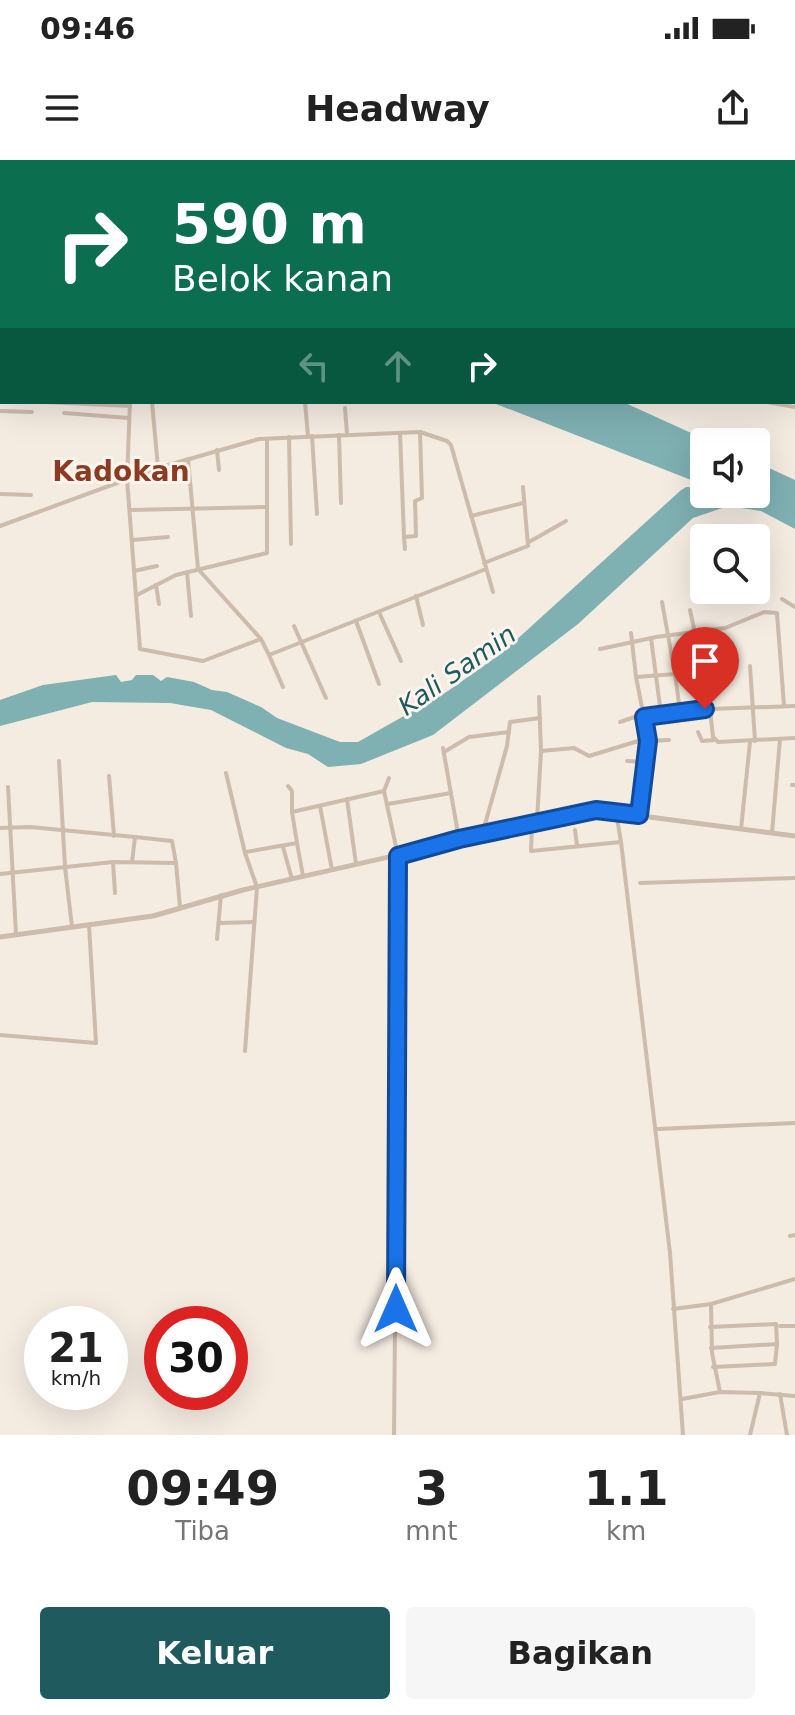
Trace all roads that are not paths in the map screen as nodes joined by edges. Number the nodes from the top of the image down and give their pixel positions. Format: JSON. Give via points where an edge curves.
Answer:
{"nodes":[{"id":1,"x":130,"y":404,"type":"edge"},
{"id":2,"x":152,"y":404,"type":"edge"},
{"id":3,"x":305,"y":404,"type":"edge"},
{"id":4,"x":345,"y":408,"type":"dead end"},
{"id":5,"x":0,"y":411,"type":"edge"},
{"id":6,"x":32,"y":412,"type":"dead end"},
{"id":7,"x":64,"y":413,"type":"dead end"},
{"id":8,"x":129,"y":418,"type":"junction"},
{"id":9,"x":420,"y":432,"type":"junction"},
{"id":10,"x":400,"y":433,"type":"junction"},
{"id":11,"x":347,"y":434,"type":"junction"},
{"id":12,"x":339,"y":435,"type":"junction"},
{"id":13,"x":310,"y":436,"type":"junction"},
{"id":14,"x":289,"y":437,"type":"junction"},
{"id":15,"x":267,"y":439,"type":"junction"},
{"id":16,"x":217,"y":450,"type":"junction"},
{"id":17,"x":188,"y":459,"type":"junction"},
{"id":18,"x":158,"y":468,"type":"junction"},
{"id":19,"x":219,"y":470,"type":"dead end"},
{"id":20,"x":127,"y":479,"type":"junction"},
{"id":21,"x":523,"y":487,"type":"dead end"},
{"id":22,"x":0,"y":494,"type":"edge"},
{"id":23,"x":31,"y":495,"type":"dead end"},
{"id":24,"x":341,"y":503,"type":"dead end"},
{"id":25,"x":523,"y":503,"type":"junction"},
{"id":26,"x":266,"y":507,"type":"junction"},
{"id":27,"x":192,"y":508,"type":"junction"},
{"id":28,"x":130,"y":510,"type":"junction"},
{"id":29,"x":317,"y":514,"type":"dead end"},
{"id":30,"x":470,"y":516,"type":"junction"},
{"id":31,"x":566,"y":521,"type":"dead end"},
{"id":32,"x":0,"y":526,"type":"edge"},
{"id":33,"x":168,"y":537,"type":"dead end"},
{"id":34,"x":404,"y":537,"type":"junction"},
{"id":35,"x":132,"y":540,"type":"junction"},
{"id":36,"x":529,"y":542,"type":"junction"},
{"id":37,"x":291,"y":544,"type":"dead end"},
{"id":38,"x":405,"y":549,"type":"dead end"},
{"id":39,"x":157,"y":566,"type":"dead end"},
{"id":40,"x":485,"y":566,"type":"junction"},
{"id":41,"x":198,"y":569,"type":"junction"},
{"id":42,"x":134,"y":571,"type":"junction"},
{"id":43,"x":187,"y":572,"type":"junction"},
{"id":44,"x":156,"y":585,"type":"junction"},
{"id":45,"x":493,"y":592,"type":"dead end"},
{"id":46,"x":137,"y":595,"type":"junction"},
{"id":47,"x":416,"y":596,"type":"junction"},
{"id":48,"x":782,"y":599,"type":"dead end"},
{"id":49,"x":662,"y":602,"type":"dead end"},
{"id":50,"x":159,"y":604,"type":"dead end"},
{"id":51,"x":795,"y":607,"type":"edge"},
{"id":52,"x":690,"y":610,"type":"dead end"},
{"id":53,"x":378,"y":611,"type":"junction"},
{"id":54,"x":191,"y":616,"type":"dead end"},
{"id":55,"x":356,"y":621,"type":"junction"},
{"id":56,"x":423,"y":625,"type":"dead end"},
{"id":57,"x":294,"y":626,"type":"dead end"},
{"id":58,"x":631,"y":633,"type":"dead end"},
{"id":59,"x":693,"y":634,"type":"junction"},
{"id":60,"x":671,"y":636,"type":"junction"},
{"id":61,"x":651,"y":638,"type":"junction"},
{"id":62,"x":261,"y":639,"type":"junction"},
{"id":63,"x":633,"y":641,"type":"junction"},
{"id":64,"x":302,"y":642,"type":"junction"},
{"id":65,"x":600,"y":649,"type":"dead end"},
{"id":66,"x":269,"y":655,"type":"junction"},
{"id":67,"x":401,"y":661,"type":"dead end"},
{"id":68,"x":750,"y":666,"type":"dead end"},
{"id":69,"x":675,"y":674,"type":"junction"},
{"id":70,"x":656,"y":675,"type":"junction"},
{"id":71,"x":636,"y":677,"type":"junction"},
{"id":72,"x":695,"y":677,"type":"dead end"},
{"id":73,"x":379,"y":684,"type":"dead end"},
{"id":74,"x":283,"y":687,"type":"dead end"},
{"id":75,"x":539,"y":697,"type":"dead end"},
{"id":76,"x":326,"y":698,"type":"dead end"},
{"id":77,"x":784,"y":706,"type":"junction"},
{"id":78,"x":795,"y":706,"type":"edge"},
{"id":79,"x":752,"y":707,"type":"junction"},
{"id":80,"x":710,"y":709,"type":"junction"},
{"id":81,"x":680,"y":711,"type":"junction"},
{"id":82,"x":661,"y":714,"type":"junction"},
{"id":83,"x":643,"y":715,"type":"junction"},
{"id":84,"x":540,"y":718,"type":"junction"},
{"id":85,"x":620,"y":722,"type":"dead end"},
{"id":86,"x":509,"y":732,"type":"junction"},
{"id":87,"x":698,"y":732,"type":"dead end"},
{"id":88,"x":795,"y":738,"type":"edge"},
{"id":89,"x":780,"y":739,"type":"junction"},
{"id":90,"x":648,"y":740,"type":"junction"},
{"id":91,"x":669,"y":740,"type":"dead end"},
{"id":92,"x":715,"y":740,"type":"junction"},
{"id":93,"x":752,"y":742,"type":"junction"},
{"id":94,"x":541,"y":751,"type":"junction"},
{"id":95,"x":59,"y":761,"type":"dead end"},
{"id":96,"x":627,"y":761,"type":"dead end"},
{"id":97,"x":645,"y":762,"type":"junction"},
{"id":98,"x":226,"y":773,"type":"dead end"},
{"id":99,"x":109,"y":776,"type":"dead end"},
{"id":100,"x":389,"y":778,"type":"dead end"},
{"id":101,"x":288,"y":786,"type":"dead end"},
{"id":102,"x":8,"y":787,"type":"dead end"},
{"id":103,"x":384,"y":791,"type":"junction"},
{"id":104,"x":451,"y":793,"type":"junction"},
{"id":105,"x":347,"y":799,"type":"junction"},
{"id":106,"x":388,"y":804,"type":"junction"},
{"id":107,"x":320,"y":806,"type":"junction"},
{"id":108,"x":616,"y":811,"type":"junction"},
{"id":109,"x":292,"y":812,"type":"junction"},
{"id":110,"x":639,"y":815,"type":"junction"},
{"id":111,"x":534,"y":822,"type":"junction"},
{"id":112,"x":9,"y":827,"type":"junction"},
{"id":113,"x":0,"y":828,"type":"edge"},
{"id":114,"x":741,"y":829,"type":"junction"},
{"id":115,"x":575,"y":830,"type":"dead end"},
{"id":116,"x":63,"y":831,"type":"junction"},
{"id":117,"x":772,"y":833,"type":"junction"},
{"id":118,"x":482,"y":835,"type":"junction"},
{"id":119,"x":114,"y":836,"type":"junction"},
{"id":120,"x":795,"y":836,"type":"edge"},
{"id":121,"x":135,"y":837,"type":"junction"},
{"id":122,"x":459,"y":839,"type":"junction"},
{"id":123,"x":621,"y":842,"type":"junction"},
{"id":124,"x":297,"y":843,"type":"junction"},
{"id":125,"x":577,"y":845,"type":"junction"},
{"id":126,"x":283,"y":846,"type":"junction"},
{"id":127,"x":245,"y":853,"type":"junction"},
{"id":128,"x":398,"y":856,"type":"junction"},
{"id":129,"x":113,"y":862,"type":"junction"},
{"id":130,"x":132,"y":862,"type":"junction"},
{"id":131,"x":176,"y":863,"type":"junction"},
{"id":132,"x":356,"y":865,"type":"junction"},
{"id":133,"x":65,"y":867,"type":"junction"},
{"id":134,"x":332,"y":870,"type":"junction"},
{"id":135,"x":11,"y":872,"type":"junction"},
{"id":136,"x":0,"y":874,"type":"edge"},
{"id":137,"x":303,"y":876,"type":"junction"},
{"id":138,"x":795,"y":878,"type":"edge"},
{"id":139,"x":292,"y":879,"type":"junction"},
{"id":140,"x":640,"y":883,"type":"dead end"},
{"id":141,"x":257,"y":887,"type":"junction"},
{"id":142,"x":115,"y":893,"type":"dead end"},
{"id":143,"x":221,"y":895,"type":"junction"},
{"id":144,"x":180,"y":909,"type":"junction"},
{"id":145,"x":254,"y":922,"type":"junction"},
{"id":146,"x":220,"y":923,"type":"junction"},
{"id":147,"x":89,"y":925,"type":"junction"},
{"id":148,"x":72,"y":927,"type":"junction"},
{"id":149,"x":16,"y":934,"type":"junction"},
{"id":150,"x":0,"y":937,"type":"edge"},
{"id":151,"x":217,"y":939,"type":"dead end"},
{"id":152,"x":0,"y":1035,"type":"edge"},
{"id":153,"x":245,"y":1051,"type":"dead end"},
{"id":154,"x":795,"y":1123,"type":"edge"},
{"id":155,"x":657,"y":1129,"type":"dead end"},
{"id":156,"x":795,"y":1279,"type":"edge"},
{"id":157,"x":711,"y":1304,"type":"junction"},
{"id":158,"x":673,"y":1309,"type":"junction"},
{"id":159,"x":780,"y":1326,"type":"dead end"},
{"id":160,"x":795,"y":1326,"type":"edge"},
{"id":161,"x":710,"y":1327,"type":"junction"},
{"id":162,"x":777,"y":1344,"type":"junction"},
{"id":163,"x":711,"y":1348,"type":"junction"},
{"id":164,"x":713,"y":1367,"type":"junction"},
{"id":165,"x":720,"y":1392,"type":"junction"},
{"id":166,"x":760,"y":1393,"type":"junction"},
{"id":167,"x":780,"y":1394,"type":"junction"},
{"id":168,"x":795,"y":1396,"type":"edge"},
{"id":169,"x":682,"y":1399,"type":"junction"},
{"id":170,"x":394,"y":1435,"type":"edge"},
{"id":171,"x":683,"y":1435,"type":"edge"},
{"id":172,"x":750,"y":1435,"type":"edge"},
{"id":173,"x":787,"y":1435,"type":"edge"}],
"edges":[{"from":1,"to":8,"type":"street"},
{"from":2,"to":18,"type":"street"},
{"from":3,"to":13,"type":"street"},
{"from":4,"to":11,"type":"street"},
{"from":5,"to":6,"type":"street"},
{"from":7,"to":8,"type":"street"},
{"from":8,"to":20,"type":"street"},
{"from":9,"to":10,"type":"street"},
{"from":9,"to":30,"type":"street","via":[[450,443]]},
{"from":9,"to":34,"type":"street","via":[[422,498],[415,501],[416,536]]},
{"from":10,"to":11,"type":"street"},
{"from":10,"to":34,"type":"street"},
{"from":11,"to":12,"type":"street"},
{"from":12,"to":13,"type":"street"},
{"from":12,"to":24,"type":"street"},
{"from":13,"to":14,"type":"street"},
{"from":13,"to":29,"type":"street"},
{"from":14,"to":15,"type":"street"},
{"from":14,"to":37,"type":"street"},
{"from":15,"to":16,"type":"street"},
{"from":15,"to":26,"type":"street"},
{"from":16,"to":17,"type":"street"},
{"from":16,"to":19,"type":"street"},
{"from":17,"to":18,"type":"street"},
{"from":17,"to":27,"type":"street"},
{"from":18,"to":20,"type":"street"},
{"from":20,"to":28,"type":"street"},
{"from":20,"to":32,"type":"street"},
{"from":21,"to":25,"type":"street"},
{"from":22,"to":23,"type":"street"},
{"from":25,"to":30,"type":"street"},
{"from":25,"to":36,"type":"street"},
{"from":26,"to":27,"type":"street"},
{"from":26,"to":41,"type":"street","via":[[267,553]]},
{"from":27,"to":28,"type":"street"},
{"from":27,"to":41,"type":"street"},
{"from":28,"to":35,"type":"street"},
{"from":30,"to":40,"type":"street"},
{"from":31,"to":36,"type":"street"},
{"from":33,"to":35,"type":"street"},
{"from":34,"to":38,"type":"street"},
{"from":35,"to":42,"type":"street"},
{"from":36,"to":40,"type":"street"},
{"from":39,"to":42,"type":"street"},
{"from":40,"to":45,"type":"street"},
{"from":40,"to":47,"type":"street"},
{"from":41,"to":43,"type":"street"},
{"from":41,"to":62,"type":"street"},
{"from":42,"to":46,"type":"street"},
{"from":43,"to":44,"type":"street"},
{"from":43,"to":54,"type":"street"},
{"from":44,"to":46,"type":"street"},
{"from":44,"to":50,"type":"street"},
{"from":46,"to":62,"type":"street","via":[[140,649],[203,661]]},
{"from":47,"to":53,"type":"street"},
{"from":47,"to":56,"type":"street"},
{"from":48,"to":51,"type":"street"},
{"from":49,"to":60,"type":"street"},
{"from":52,"to":59,"type":"street"},
{"from":53,"to":55,"type":"street"},
{"from":53,"to":67,"type":"street"},
{"from":55,"to":64,"type":"street"},
{"from":55,"to":73,"type":"street"},
{"from":57,"to":64,"type":"street"},
{"from":58,"to":63,"type":"street"},
{"from":59,"to":60,"type":"street"},
{"from":59,"to":72,"type":"street"},
{"from":59,"to":77,"type":"street","via":[[764,612],[777,613]]},
{"from":60,"to":61,"type":"street"},
{"from":60,"to":69,"type":"street"},
{"from":61,"to":63,"type":"street"},
{"from":61,"to":70,"type":"street"},
{"from":62,"to":66,"type":"street"},
{"from":63,"to":65,"type":"street"},
{"from":63,"to":71,"type":"street"},
{"from":64,"to":66,"type":"street"},
{"from":64,"to":76,"type":"street"},
{"from":66,"to":74,"type":"street"},
{"from":68,"to":79,"type":"street"},
{"from":69,"to":70,"type":"street"},
{"from":69,"to":81,"type":"street"},
{"from":70,"to":71,"type":"street"},
{"from":70,"to":82,"type":"street"},
{"from":71,"to":83,"type":"street"},
{"from":75,"to":84,"type":"street"},
{"from":77,"to":78,"type":"street"},
{"from":77,"to":79,"type":"street"},
{"from":79,"to":80,"type":"street"},
{"from":79,"to":93,"type":"street"},
{"from":80,"to":81,"type":"street"},
{"from":80,"to":92,"type":"street"},
{"from":81,"to":82,"type":"street"},
{"from":82,"to":83,"type":"street"},
{"from":83,"to":85,"type":"street"},
{"from":83,"to":90,"type":"street"},
{"from":84,"to":86,"type":"street","via":[[510,720]]},
{"from":84,"to":94,"type":"street"},
{"from":86,"to":104,"type":"street","via":[[469,737],[443,750]]},
{"from":86,"to":118,"type":"street"},
{"from":87,"to":92,"type":"street","via":[[702,741]]},
{"from":88,"to":89,"type":"street"},
{"from":89,"to":93,"type":"street"},
{"from":89,"to":117,"type":"street"},
{"from":90,"to":91,"type":"street"},
{"from":90,"to":94,"type":"street","via":[[589,756],[574,748]]},
{"from":90,"to":97,"type":"street"},
{"from":92,"to":93,"type":"street"},
{"from":93,"to":114,"type":"street"},
{"from":94,"to":111,"type":"street"},
{"from":95,"to":116,"type":"street"},
{"from":96,"to":97,"type":"street"},
{"from":97,"to":110,"type":"street"},
{"from":98,"to":127,"type":"street"},
{"from":99,"to":119,"type":"street"},
{"from":100,"to":103,"type":"street"},
{"from":101,"to":109,"type":"street"},
{"from":102,"to":112,"type":"street"},
{"from":103,"to":105,"type":"street"},
{"from":103,"to":106,"type":"street"},
{"from":104,"to":106,"type":"street"},
{"from":104,"to":122,"type":"street"},
{"from":105,"to":107,"type":"street"},
{"from":105,"to":132,"type":"street"},
{"from":106,"to":128,"type":"street"},
{"from":107,"to":109,"type":"street"},
{"from":107,"to":134,"type":"street"},
{"from":108,"to":110,"type":"street"},
{"from":108,"to":111,"type":"street"},
{"from":108,"to":123,"type":"street"},
{"from":109,"to":124,"type":"street"},
{"from":110,"to":114,"type":"street"},
{"from":111,"to":118,"type":"street"},
{"from":111,"to":125,"type":"street","via":[[531,851]]},
{"from":112,"to":113,"type":"street"},
{"from":112,"to":116,"type":"street"},
{"from":112,"to":135,"type":"street"},
{"from":114,"to":117,"type":"street"},
{"from":115,"to":125,"type":"street"},
{"from":116,"to":119,"type":"street"},
{"from":116,"to":133,"type":"street"},
{"from":117,"to":120,"type":"street"},
{"from":118,"to":122,"type":"street"},
{"from":119,"to":121,"type":"street"},
{"from":121,"to":130,"type":"street"},
{"from":121,"to":131,"type":"street","via":[[172,841]]},
{"from":122,"to":128,"type":"street"},
{"from":123,"to":125,"type":"street"},
{"from":123,"to":158,"type":"street"},
{"from":124,"to":126,"type":"street"},
{"from":124,"to":137,"type":"street"},
{"from":126,"to":127,"type":"street"},
{"from":126,"to":139,"type":"street"},
{"from":127,"to":141,"type":"street"},
{"from":128,"to":132,"type":"street"},
{"from":128,"to":170,"type":"street"},
{"from":129,"to":130,"type":"street"},
{"from":129,"to":133,"type":"street"},
{"from":129,"to":142,"type":"street"},
{"from":130,"to":131,"type":"street"},
{"from":131,"to":144,"type":"street"},
{"from":132,"to":134,"type":"street"},
{"from":133,"to":135,"type":"street"},
{"from":133,"to":148,"type":"street"},
{"from":134,"to":137,"type":"street"},
{"from":135,"to":136,"type":"street"},
{"from":135,"to":149,"type":"street"},
{"from":137,"to":139,"type":"street"},
{"from":138,"to":140,"type":"street"},
{"from":139,"to":141,"type":"street"},
{"from":141,"to":143,"type":"street"},
{"from":141,"to":145,"type":"street"},
{"from":143,"to":144,"type":"street"},
{"from":143,"to":146,"type":"street"},
{"from":144,"to":147,"type":"street"},
{"from":145,"to":146,"type":"street"},
{"from":145,"to":153,"type":"street"},
{"from":146,"to":151,"type":"street"},
{"from":147,"to":148,"type":"street"},
{"from":147,"to":152,"type":"street","via":[[96,1043]]},
{"from":148,"to":149,"type":"street"},
{"from":149,"to":150,"type":"street"},
{"from":154,"to":155,"type":"street"},
{"from":156,"to":157,"type":"street"},
{"from":157,"to":158,"type":"street"},
{"from":157,"to":161,"type":"street"},
{"from":158,"to":169,"type":"street"},
{"from":159,"to":160,"type":"street"},
{"from":161,"to":162,"type":"street","via":[[776,1324]]},
{"from":161,"to":163,"type":"street"},
{"from":162,"to":163,"type":"street"},
{"from":162,"to":164,"type":"street","via":[[775,1364]]},
{"from":163,"to":164,"type":"street"},
{"from":164,"to":165,"type":"street"},
{"from":165,"to":166,"type":"street"},
{"from":165,"to":169,"type":"street"},
{"from":166,"to":167,"type":"street"},
{"from":166,"to":172,"type":"street"},
{"from":167,"to":168,"type":"street"},
{"from":167,"to":173,"type":"street"},
{"from":169,"to":171,"type":"street"}]}
